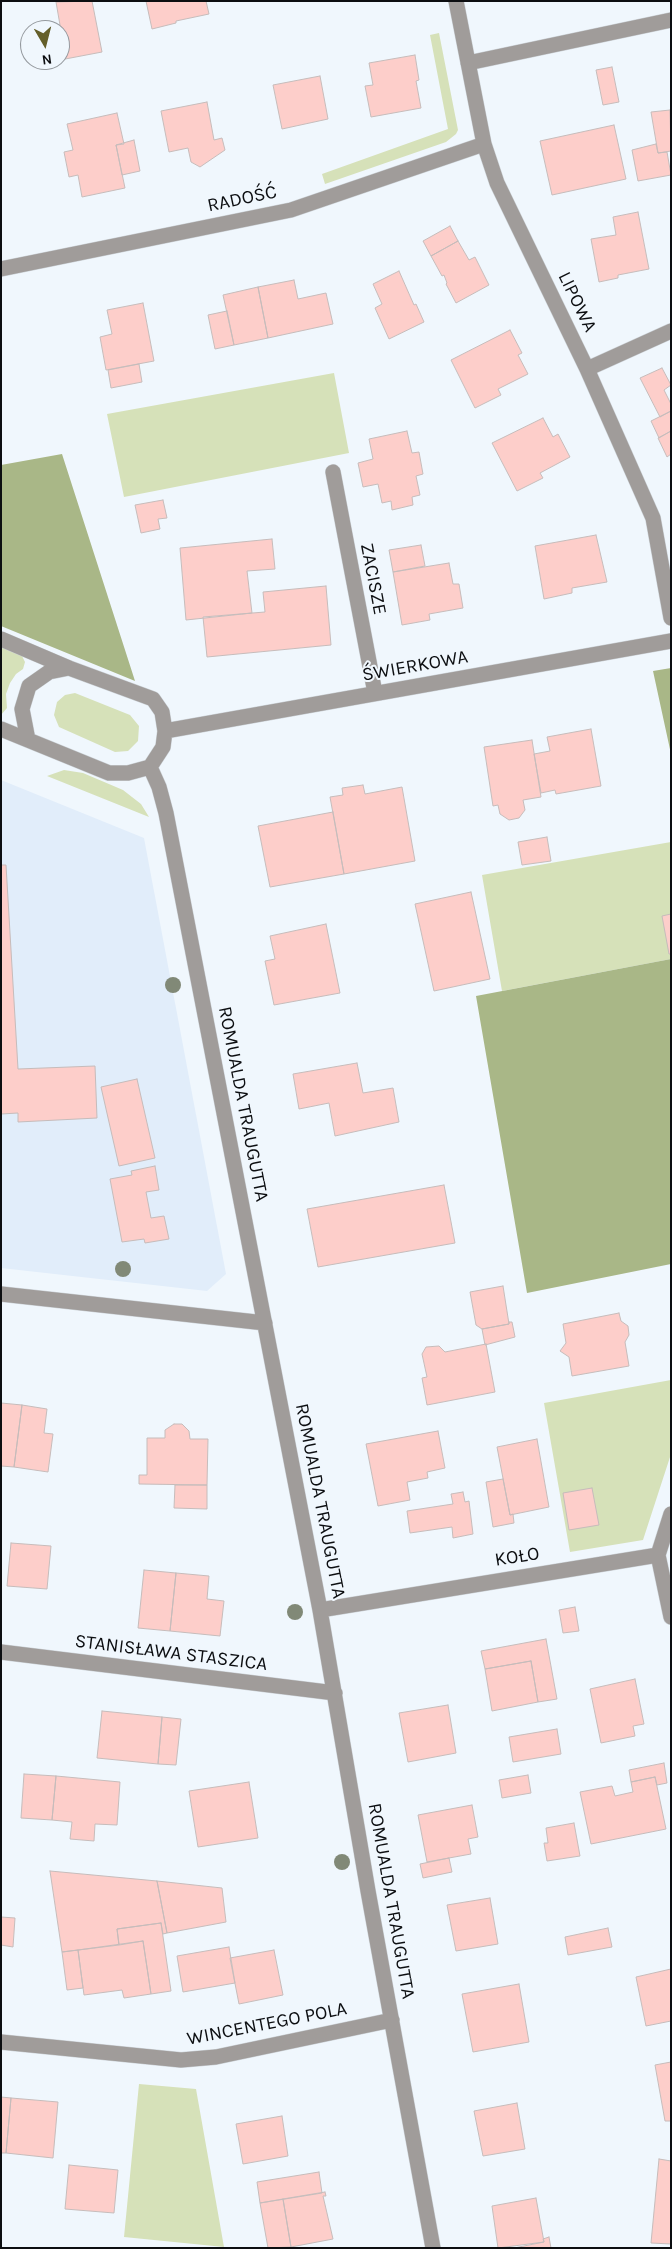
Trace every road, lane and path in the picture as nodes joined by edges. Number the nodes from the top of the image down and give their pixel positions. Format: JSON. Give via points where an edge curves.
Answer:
{"nodes":[{"id":1,"x":456,"y":1,"type":"edge"},
{"id":2,"x":671,"y":20,"type":"edge"},
{"id":3,"x":468,"y":63,"type":"junction"},
{"id":4,"x":484,"y":144,"type":"junction"},
{"id":5,"x":1,"y":269,"type":"edge"},
{"id":6,"x":671,"y":331,"type":"edge"},
{"id":7,"x":587,"y":369,"type":"junction"},
{"id":8,"x":333,"y":472,"type":"dead end"},
{"id":9,"x":671,"y":618,"type":"edge"},
{"id":10,"x":1,"y":639,"type":"edge"},
{"id":11,"x":671,"y":641,"type":"edge"},
{"id":12,"x":69,"y":668,"type":"junction"},
{"id":13,"x":375,"y":693,"type":"junction"},
{"id":14,"x":1,"y":728,"type":"edge"},
{"id":15,"x":166,"y":731,"type":"junction"},
{"id":16,"x":28,"y":740,"type":"junction"},
{"id":17,"x":150,"y":767,"type":"junction"},
{"id":18,"x":1,"y":1294,"type":"edge"},
{"id":19,"x":265,"y":1323,"type":"junction"},
{"id":20,"x":671,"y":1514,"type":"edge"},
{"id":21,"x":658,"y":1555,"type":"junction"},
{"id":22,"x":320,"y":1610,"type":"junction"},
{"id":23,"x":671,"y":1617,"type":"edge"},
{"id":24,"x":1,"y":1652,"type":"edge"},
{"id":25,"x":335,"y":1693,"type":"junction"},
{"id":26,"x":392,"y":2020,"type":"junction"},
{"id":27,"x":1,"y":2042,"type":"edge"},
{"id":28,"x":433,"y":2248,"type":"edge"}],
"edges":[{"from":1,"to":3,"type":"street","name":"LIPOWA"},
{"from":2,"to":3,"type":"street"},
{"from":3,"to":4,"type":"street","name":"LIPOWA"},
{"from":4,"to":5,"type":"street","name":"RADOŚĆ","via":[[291,210]]},
{"from":4,"to":7,"type":"street","name":"LIPOWA","via":[[497,182]]},
{"from":6,"to":7,"type":"street"},
{"from":7,"to":9,"type":"street","name":"LIPOWA","via":[[653,518]]},
{"from":8,"to":13,"type":"street","name":"ZACISZE"},
{"from":10,"to":12,"type":"street"},
{"from":11,"to":13,"type":"street","name":"ŚWIERKOWA"},
{"from":12,"to":15,"type":"street","via":[[153,699],[162,712]]},
{"from":12,"to":16,"type":"street","via":[[48,672],[29,686],[22,709]]},
{"from":13,"to":15,"type":"street","name":"ŚWIERKOWA"},
{"from":14,"to":16,"type":"street"},
{"from":15,"to":17,"type":"street","via":[[163,747]]},
{"from":16,"to":17,"type":"street","via":[[109,772],[128,773]]},
{"from":17,"to":19,"type":"street","name":"ROMUALDA TRAUGUTTA","via":[[167,819]]},
{"from":18,"to":19,"type":"street"},
{"from":19,"to":22,"type":"street","name":"ROMUALDA TRAUGUTTA"},
{"from":20,"to":21,"type":"street"},
{"from":21,"to":22,"type":"street","name":"KOŁO"},
{"from":21,"to":23,"type":"street"},
{"from":22,"to":25,"type":"street","name":"ROMUALDA TRAUGUTTA"},
{"from":24,"to":25,"type":"street","name":"STANISŁAWA STASZICA"},
{"from":25,"to":26,"type":"street","name":"ROMUALDA TRAUGUTTA"},
{"from":26,"to":27,"type":"street","name":"WINCENTEGO POLA","via":[[216,2058],[181,2060]]},
{"from":26,"to":28,"type":"street","name":"ROMUALDA TRAUGUTTA"}]}
